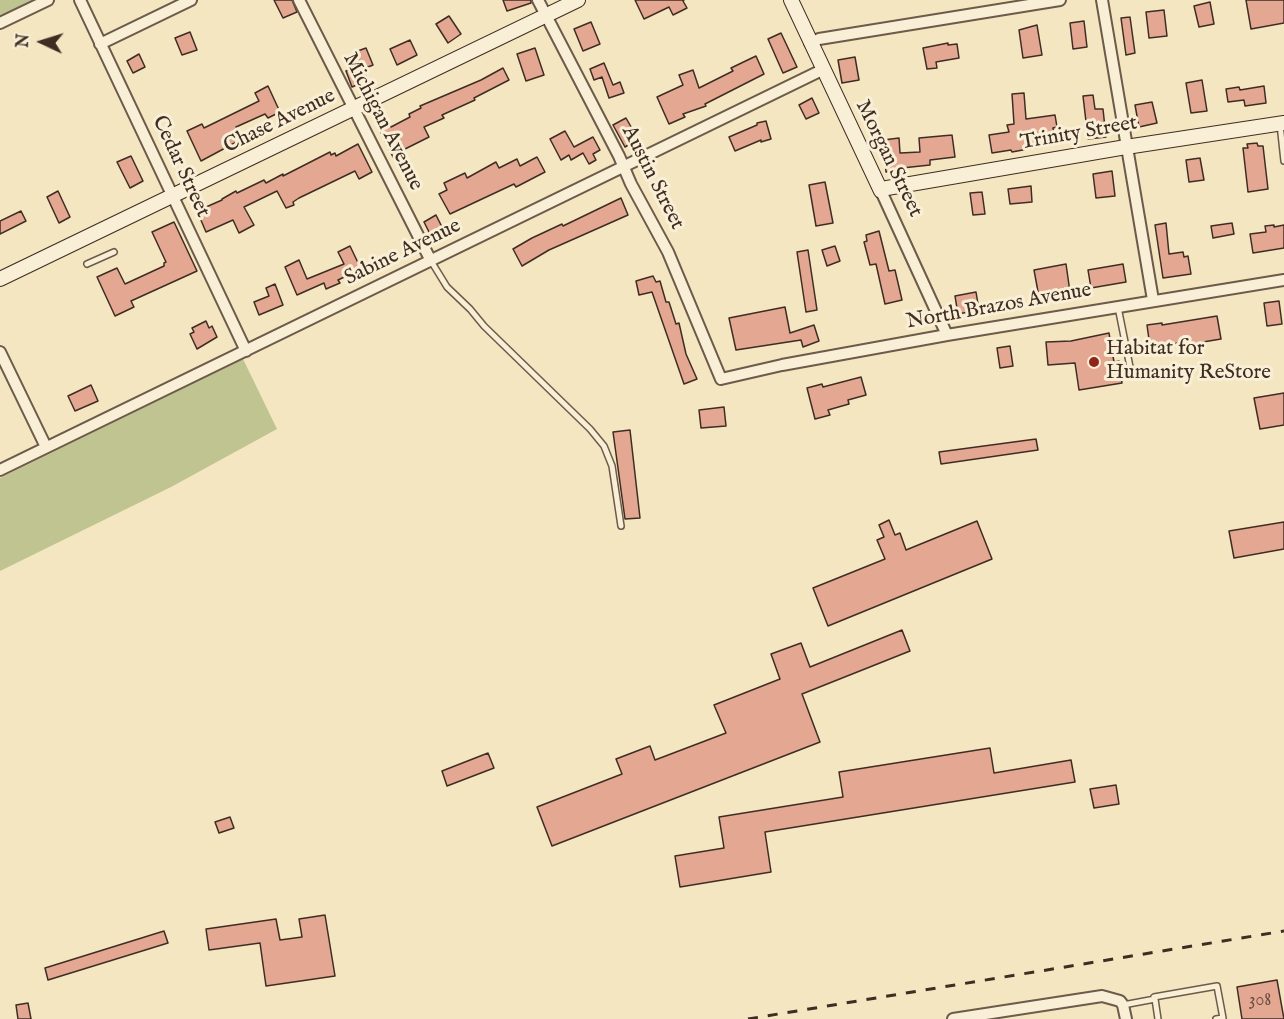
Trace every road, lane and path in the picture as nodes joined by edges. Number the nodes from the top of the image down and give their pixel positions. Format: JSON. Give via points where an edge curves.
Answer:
{"nodes":[{"id":1,"x":48,"y":0,"type":"edge"},
{"id":2,"x":80,"y":0,"type":"edge"},
{"id":3,"x":191,"y":0,"type":"edge"},
{"id":4,"x":299,"y":0,"type":"edge"},
{"id":5,"x":538,"y":0,"type":"edge"},
{"id":6,"x":578,"y":0,"type":"edge"},
{"id":7,"x":790,"y":0,"type":"edge"},
{"id":8,"x":1060,"y":0,"type":"edge"},
{"id":9,"x":1102,"y":0,"type":"edge"},
{"id":10,"x":546,"y":15,"type":"junction"},
{"id":11,"x":0,"y":23,"type":"edge"},
{"id":12,"x":810,"y":43,"type":"junction"},
{"id":13,"x":100,"y":44,"type":"junction"},
{"id":14,"x":822,"y":70,"type":"junction"},
{"id":15,"x":354,"y":109,"type":"junction"},
{"id":16,"x":1282,"y":123,"type":"edge"},
{"id":17,"x":1126,"y":147,"type":"junction"},
{"id":18,"x":1284,"y":161,"type":"edge"},
{"id":19,"x":623,"y":167,"type":"junction"},
{"id":20,"x":881,"y":191,"type":"junction"},
{"id":21,"x":173,"y":197,"type":"junction"},
{"id":22,"x":114,"y":252,"type":"dead end"},
{"id":23,"x":431,"y":261,"type":"junction"},
{"id":24,"x":87,"y":264,"type":"dead end"},
{"id":25,"x":0,"y":279,"type":"edge"},
{"id":26,"x":1284,"y":280,"type":"edge"},
{"id":27,"x":1153,"y":300,"type":"junction"},
{"id":28,"x":1118,"y":307,"type":"junction"},
{"id":29,"x":947,"y":335,"type":"junction"},
{"id":30,"x":246,"y":351,"type":"junction"},
{"id":31,"x":0,"y":352,"type":"edge"},
{"id":32,"x":1131,"y":372,"type":"dead end"},
{"id":33,"x":721,"y":379,"type":"joint"},
{"id":34,"x":46,"y":447,"type":"junction"},
{"id":35,"x":0,"y":470,"type":"edge"},
{"id":36,"x":621,"y":526,"type":"dead end"},
{"id":37,"x":1155,"y":999,"type":"junction"},
{"id":38,"x":1118,"y":1002,"type":"junction"},
{"id":39,"x":953,"y":1019,"type":"edge"},
{"id":40,"x":1126,"y":1019,"type":"edge"},
{"id":41,"x":1158,"y":1019,"type":"edge"},
{"id":42,"x":1216,"y":1019,"type":"edge"}],
"edges":[{"from":1,"to":11,"type":"street"},
{"from":2,"to":13,"type":"street","name":"Cedar Street"},
{"from":3,"to":13,"type":"street"},
{"from":4,"to":15,"type":"street","name":"Michigan Avenue"},
{"from":5,"to":10,"type":"street","name":"Austin Street"},
{"from":6,"to":10,"type":"street","name":"Chase Avenue"},
{"from":7,"to":12,"type":"street","name":"Morgan Street"},
{"from":8,"to":12,"type":"street"},
{"from":9,"to":17,"type":"street"},
{"from":10,"to":15,"type":"street","name":"Chase Avenue"},
{"from":10,"to":19,"type":"street","name":"Austin Street"},
{"from":12,"to":14,"type":"street","name":"Morgan Street"},
{"from":13,"to":21,"type":"street","name":"Cedar Street"},
{"from":14,"to":19,"type":"street","name":"Sabine Avenue"},
{"from":14,"to":20,"type":"street","name":"Morgan Street"},
{"from":15,"to":21,"type":"street","name":"Chase Avenue"},
{"from":15,"to":23,"type":"street","name":"Michigan Avenue"},
{"from":16,"to":17,"type":"street","name":"Trinity Street"},
{"from":16,"to":18,"type":"lane"},
{"from":17,"to":20,"type":"street","name":"Trinity Street"},
{"from":17,"to":27,"type":"street"},
{"from":19,"to":23,"type":"street","name":"Sabine Avenue"},
{"from":19,"to":33,"type":"street","name":"Austin Street","via":[[668,252]]},
{"from":20,"to":29,"type":"street","name":"Morgan Street"},
{"from":21,"to":25,"type":"street","name":"Chase Avenue"},
{"from":21,"to":30,"type":"street","name":"Cedar Street"},
{"from":22,"to":24,"type":"lane"},
{"from":23,"to":30,"type":"street","name":"Sabine Avenue"},
{"from":23,"to":36,"type":"lane","via":[[447,287],[604,446],[612,466]]},
{"from":26,"to":27,"type":"street","name":"North Brazos Avenue"},
{"from":27,"to":28,"type":"street","name":"North Brazos Avenue"},
{"from":28,"to":29,"type":"street","name":"North Brazos Avenue"},
{"from":28,"to":32,"type":"lane"},
{"from":29,"to":33,"type":"street","name":"North Brazos Avenue"},
{"from":30,"to":34,"type":"street","name":"Sabine Avenue"},
{"from":31,"to":34,"type":"street"},
{"from":34,"to":35,"type":"street","name":"Sabine Avenue"},
{"from":37,"to":38,"type":"lane"},
{"from":37,"to":41,"type":"lane"},
{"from":37,"to":42,"type":"lane","via":[[1217,986],[1223,1018]]},
{"from":38,"to":39,"type":"street","via":[[1102,996]]},
{"from":38,"to":40,"type":"street"}]}
